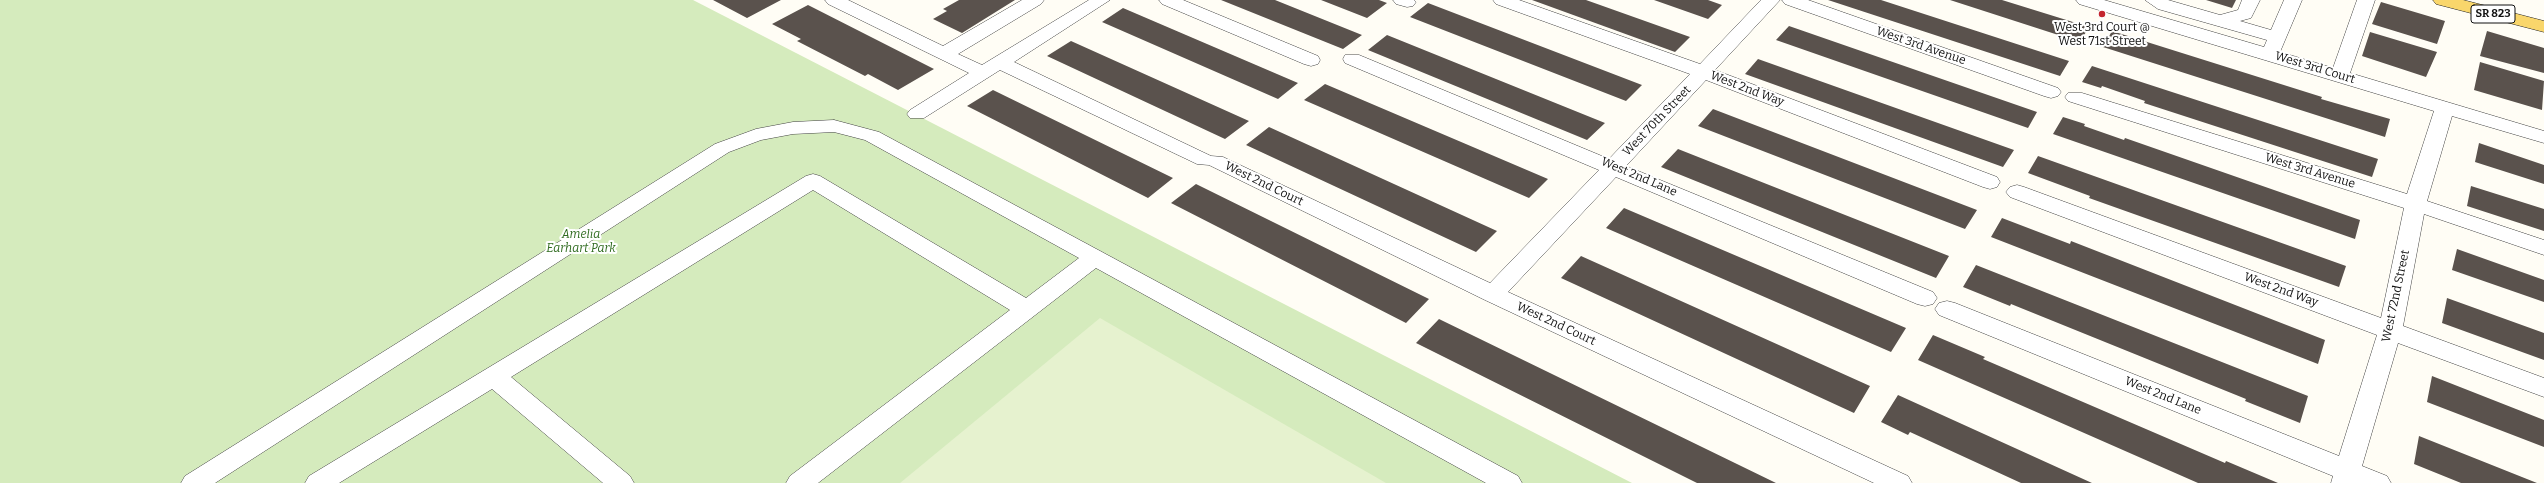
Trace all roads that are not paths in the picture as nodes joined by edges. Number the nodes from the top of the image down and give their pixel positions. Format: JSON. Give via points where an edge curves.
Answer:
{"nodes":[{"id":1,"x":834,"y":0,"type":"edge"},
{"id":2,"x":1035,"y":0,"type":"edge"},
{"id":3,"x":1101,"y":0,"type":"edge"},
{"id":4,"x":1168,"y":0,"type":"edge"},
{"id":5,"x":1502,"y":0,"type":"edge"},
{"id":6,"x":1771,"y":0,"type":"edge"},
{"id":7,"x":1790,"y":0,"type":"edge"},
{"id":8,"x":2154,"y":0,"type":"edge"},
{"id":9,"x":2251,"y":0,"type":"edge"},
{"id":10,"x":2293,"y":0,"type":"edge"},
{"id":11,"x":2366,"y":0,"type":"edge"},
{"id":12,"x":2442,"y":0,"type":"edge"},
{"id":13,"x":2492,"y":0,"type":"edge"},
{"id":14,"x":2095,"y":1,"type":"edge"},
{"id":15,"x":2544,"y":14,"type":"edge"},
{"id":16,"x":2220,"y":21,"type":"junction"},
{"id":17,"x":2544,"y":27,"type":"edge"},
{"id":18,"x":2277,"y":37,"type":"junction"},
{"id":19,"x":944,"y":54,"type":"junction"},
{"id":20,"x":2270,"y":55,"type":"junction"},
{"id":21,"x":1352,"y":59,"type":"dead end"},
{"id":22,"x":1311,"y":60,"type":"dead end"},
{"id":23,"x":1000,"y":63,"type":"junction"},
{"id":24,"x":1703,"y":72,"type":"junction"},
{"id":25,"x":983,"y":73,"type":"junction"},
{"id":26,"x":2340,"y":76,"type":"junction"},
{"id":27,"x":2052,"y":92,"type":"dead end"},
{"id":28,"x":2075,"y":97,"type":"dead end"},
{"id":29,"x":2445,"y":108,"type":"junction"},
{"id":30,"x":916,"y":114,"type":"dead end"},
{"id":31,"x":2544,"y":137,"type":"edge"},
{"id":32,"x":1613,"y":167,"type":"junction"},
{"id":33,"x":1990,"y":182,"type":"dead end"},
{"id":34,"x":2018,"y":192,"type":"dead end"},
{"id":35,"x":2414,"y":204,"type":"junction"},
{"id":36,"x":2544,"y":248,"type":"edge"},
{"id":37,"x":1095,"y":257,"type":"junction"},
{"id":38,"x":1493,"y":294,"type":"junction"},
{"id":39,"x":1925,"y":298,"type":"dead end"},
{"id":40,"x":1027,"y":309,"type":"junction"},
{"id":41,"x":1948,"y":309,"type":"dead end"},
{"id":42,"x":2390,"y":331,"type":"junction"},
{"id":43,"x":493,"y":376,"type":"junction"},
{"id":44,"x":2544,"y":388,"type":"edge"},
{"id":45,"x":2346,"y":477,"type":"edge"},
{"id":46,"x":194,"y":483,"type":"edge"},
{"id":47,"x":318,"y":483,"type":"edge"},
{"id":48,"x":621,"y":483,"type":"edge"},
{"id":49,"x":799,"y":483,"type":"edge"},
{"id":50,"x":1509,"y":483,"type":"edge"},
{"id":51,"x":1899,"y":483,"type":"edge"},
{"id":52,"x":2378,"y":483,"type":"edge"}],
"edges":[{"from":1,"to":19,"type":"street"},
{"from":2,"to":19,"type":"street"},
{"from":3,"to":23,"type":"street"},
{"from":4,"to":22,"type":"street"},
{"from":5,"to":24,"type":"street","name":"West 2nd Way"},
{"from":6,"to":24,"type":"street","name":"West 70th Street"},
{"from":7,"to":27,"type":"street","name":"West 3rd Avenue"},
{"from":8,"to":16,"type":"street"},
{"from":9,"to":16,"type":"street","via":[[2245,14]]},
{"from":10,"to":18,"type":"street"},
{"from":11,"to":26,"type":"street"},
{"from":12,"to":17,"type":"main road","number":"SR 823"},
{"from":13,"to":15,"type":"main road","number":"SR 823"},
{"from":14,"to":20,"type":"street","name":"West 3rd Court"},
{"from":16,"to":18,"type":"street"},
{"from":18,"to":20,"type":"street"},
{"from":19,"to":25,"type":"street"},
{"from":20,"to":26,"type":"street","name":"West 3rd Court"},
{"from":21,"to":32,"type":"street","name":"West 2nd Lane"},
{"from":23,"to":25,"type":"street"},
{"from":23,"to":38,"type":"street","name":"West 2nd Court"},
{"from":24,"to":32,"type":"street","name":"West 70th Street"},
{"from":24,"to":33,"type":"street","name":"West 2nd Way"},
{"from":25,"to":30,"type":"street"},
{"from":26,"to":29,"type":"street","name":"West 3rd Court"},
{"from":28,"to":35,"type":"street","name":"West 3rd Avenue"},
{"from":29,"to":31,"type":"street","name":"West 3rd Court"},
{"from":29,"to":35,"type":"street","name":"West 72nd Street"},
{"from":32,"to":38,"type":"street","name":"West 70th Street"},
{"from":32,"to":39,"type":"street","name":"West 2nd Lane"},
{"from":34,"to":42,"type":"street","name":"West 2nd Way"},
{"from":35,"to":36,"type":"street","name":"West 3rd Avenue"},
{"from":35,"to":42,"type":"street","name":"West 72nd Street"},
{"from":37,"to":40,"type":"street"},
{"from":37,"to":46,"type":"street","via":[[872,136],[834,126],[793,128],[756,135],[722,148]]},
{"from":37,"to":50,"type":"street"},
{"from":38,"to":51,"type":"street","name":"West 2nd Court"},
{"from":40,"to":43,"type":"street","via":[[813,181]]},
{"from":40,"to":49,"type":"street"},
{"from":41,"to":45,"type":"street","name":"West 2nd Lane"},
{"from":42,"to":44,"type":"street","name":"West 2nd Way"},
{"from":42,"to":45,"type":"street","name":"West 72nd Street"},
{"from":43,"to":47,"type":"street"},
{"from":43,"to":48,"type":"street"},
{"from":45,"to":52,"type":"street","name":"West 2nd Lane"}]}
